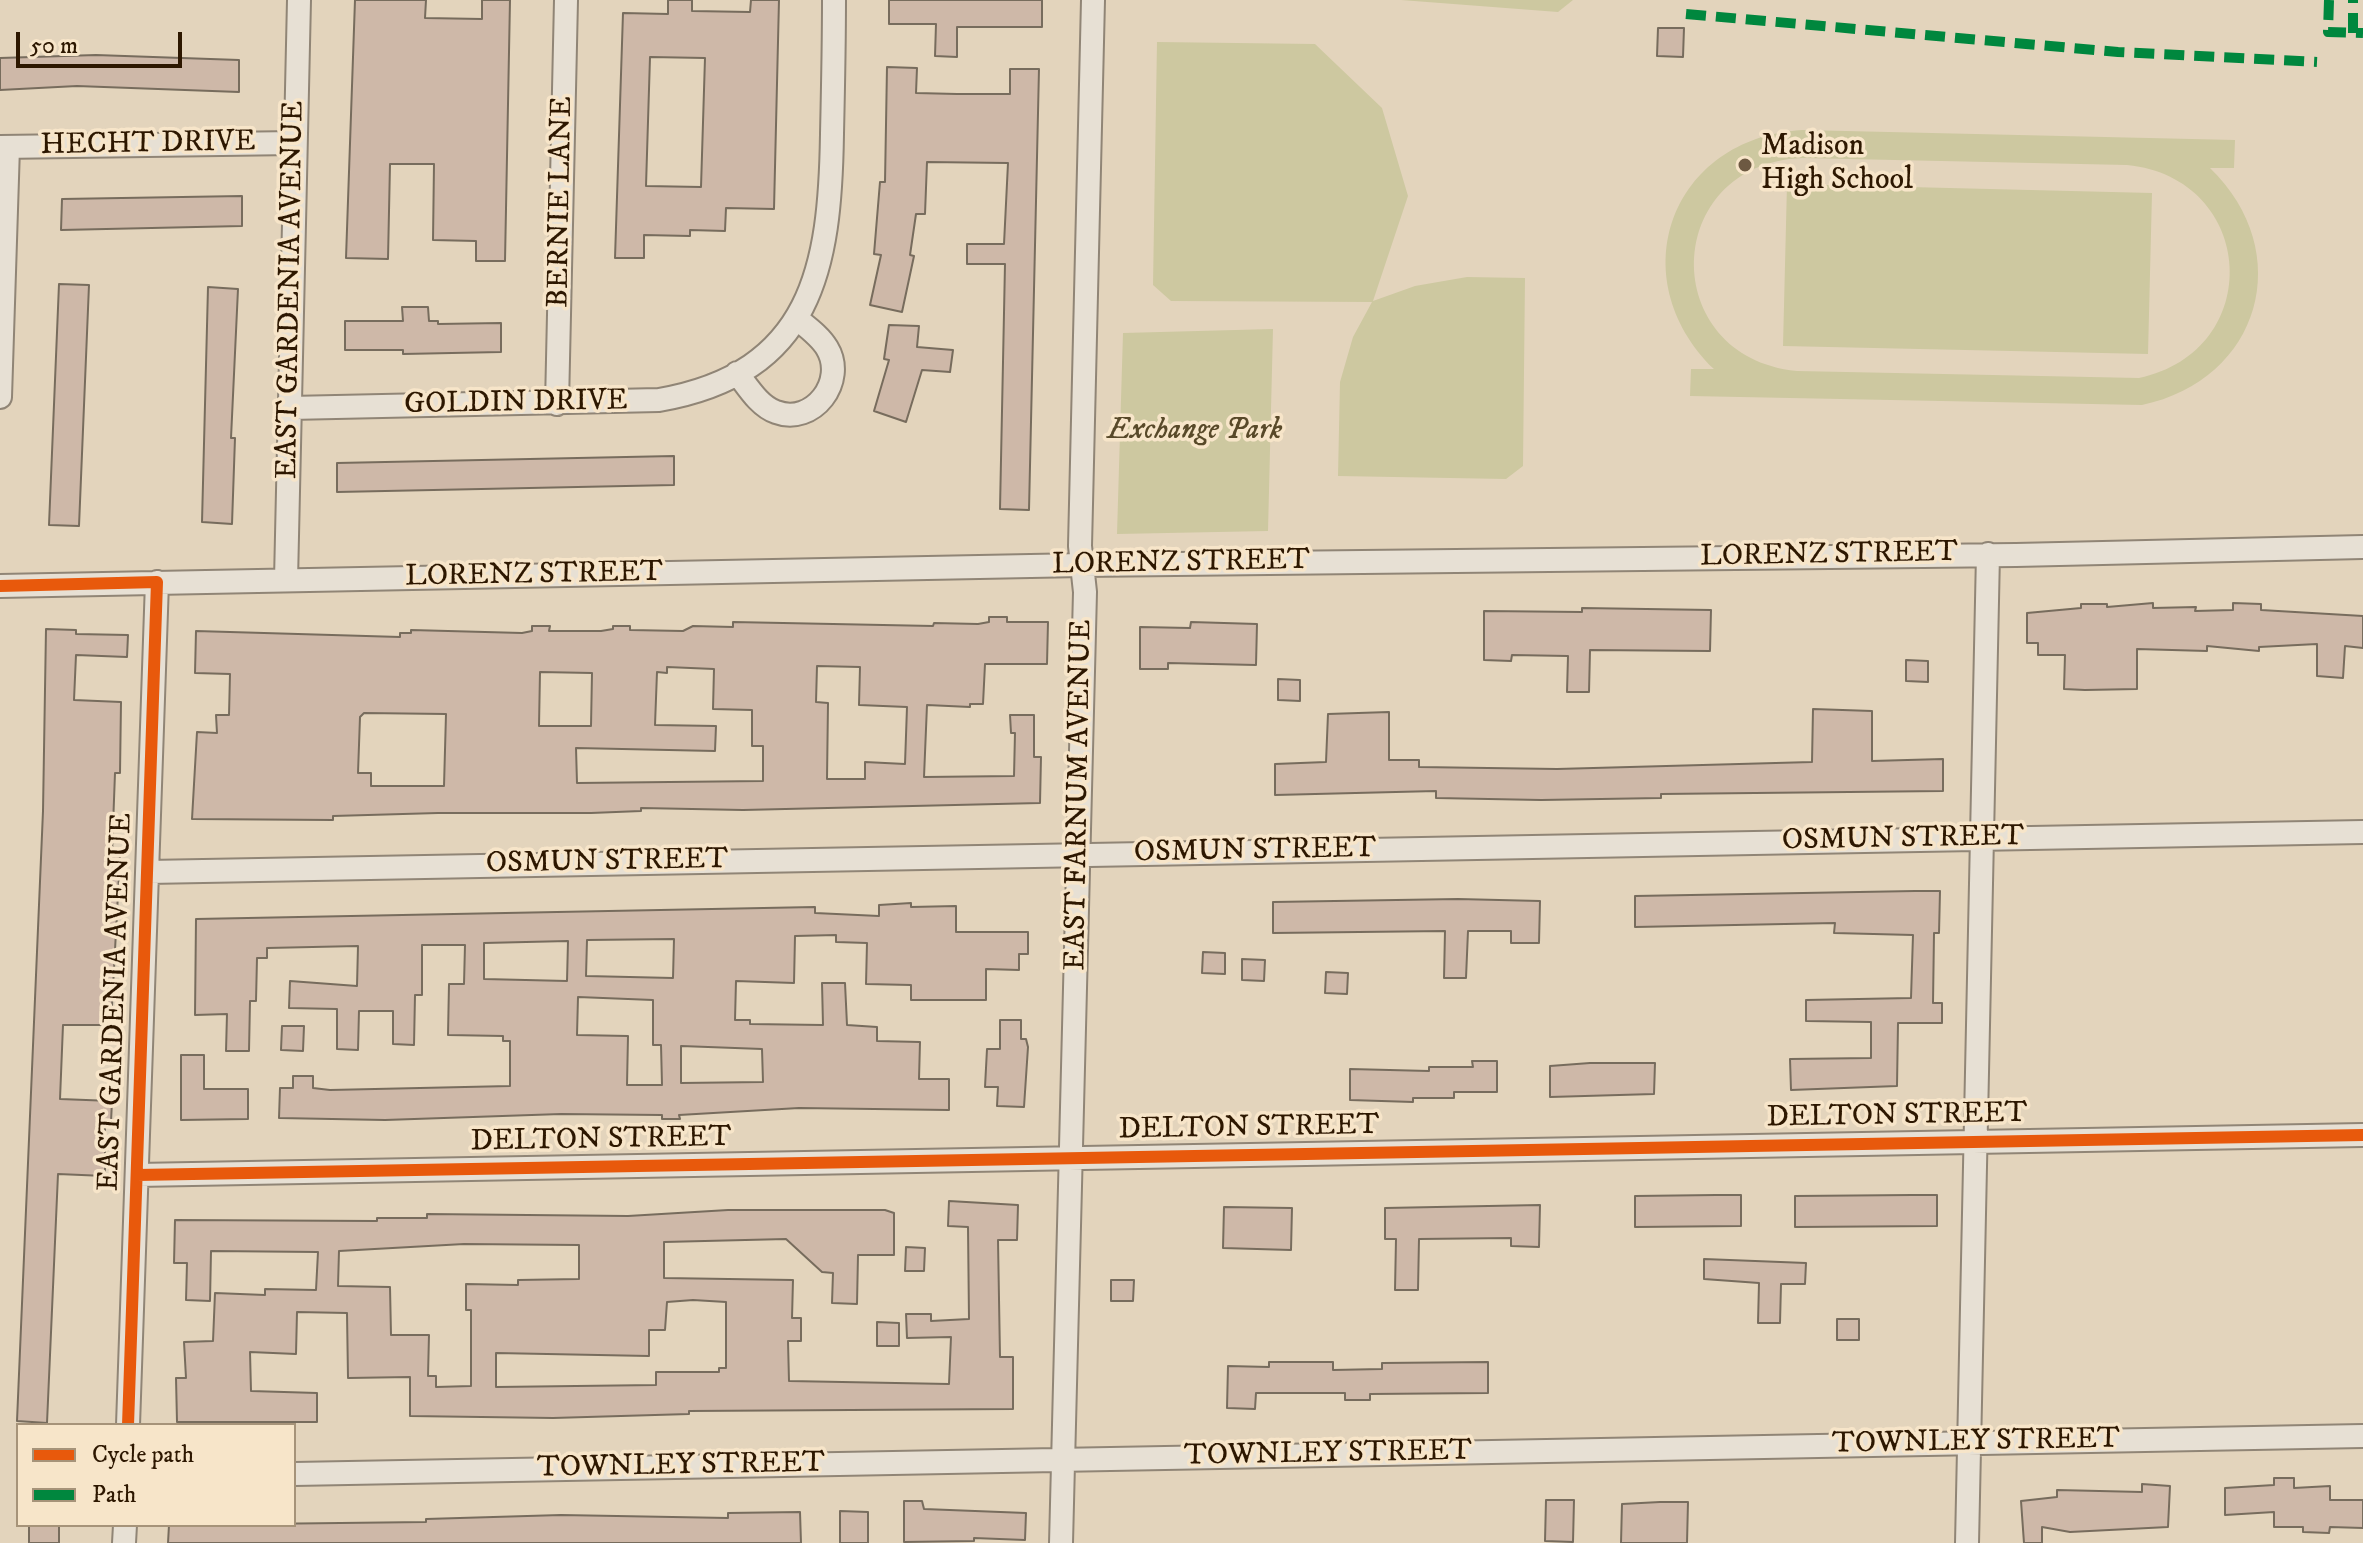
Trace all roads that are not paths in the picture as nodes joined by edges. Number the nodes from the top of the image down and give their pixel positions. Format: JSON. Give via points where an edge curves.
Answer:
{"nodes":[{"id":1,"x":299,"y":0,"type":"edge"},
{"id":2,"x":566,"y":0,"type":"edge"},
{"id":3,"x":834,"y":0,"type":"edge"},
{"id":4,"x":1093,"y":0,"type":"edge"},
{"id":5,"x":295,"y":143,"type":"junction"},
{"id":6,"x":4,"y":147,"type":"edge"},
{"id":7,"x":796,"y":318,"type":"junction"},
{"id":8,"x":737,"y":373,"type":"junction"},
{"id":9,"x":0,"y":397,"type":"edge"},
{"id":10,"x":557,"y":404,"type":"junction"},
{"id":11,"x":290,"y":408,"type":"junction"},
{"id":12,"x":2363,"y":547,"type":"edge"},
{"id":13,"x":1988,"y":554,"type":"junction"},
{"id":14,"x":1082,"y":565,"type":"junction"},
{"id":15,"x":286,"y":580,"type":"junction"},
{"id":16,"x":157,"y":582,"type":"junction"},
{"id":17,"x":0,"y":586,"type":"edge"},
{"id":18,"x":2363,"y":832,"type":"edge"},
{"id":19,"x":1983,"y":839,"type":"junction"},
{"id":20,"x":1079,"y":855,"type":"junction"},
{"id":21,"x":148,"y":872,"type":"junction"},
{"id":22,"x":2363,"y":1135,"type":"edge"},
{"id":23,"x":1975,"y":1142,"type":"junction"},
{"id":24,"x":1070,"y":1158,"type":"junction"},
{"id":25,"x":137,"y":1175,"type":"junction"},
{"id":26,"x":128,"y":1423,"type":"edge"},
{"id":27,"x":2363,"y":1436,"type":"edge"},
{"id":28,"x":1969,"y":1444,"type":"junction"},
{"id":29,"x":1063,"y":1459,"type":"junction"},
{"id":30,"x":296,"y":1474,"type":"edge"},
{"id":31,"x":1061,"y":1543,"type":"edge"},
{"id":32,"x":1967,"y":1543,"type":"edge"}],
"edges":[{"from":1,"to":5,"type":"street","name":"EAST GARDENIA AVENUE"},
{"from":2,"to":10,"type":"street","name":"BERNIE LANE"},
{"from":3,"to":7,"type":"street","name":"GOLDIN DRIVE","via":[[831,207],[818,275]]},
{"from":4,"to":14,"type":"street","name":"EAST FARNUM AVENUE"},
{"from":5,"to":6,"type":"street","name":"HECHT DRIVE"},
{"from":5,"to":11,"type":"street","name":"EAST GARDENIA AVENUE"},
{"from":6,"to":9,"type":"street"},
{"from":7,"to":8,"type":"street","name":"GOLDIN DRIVE"},
{"from":7,"to":8,"type":"street","via":[[829,350],[833,375],[823,400],[804,411],[779,413],[767,408]]},
{"from":8,"to":10,"type":"street","name":"GOLDIN DRIVE","via":[[716,385],[669,398]]},
{"from":10,"to":11,"type":"street","name":"GOLDIN DRIVE"},
{"from":11,"to":15,"type":"street","name":"EAST GARDENIA AVENUE"},
{"from":12,"to":13,"type":"street","name":"LORENZ STREET"},
{"from":13,"to":14,"type":"street","name":"LORENZ STREET"},
{"from":13,"to":19,"type":"street"},
{"from":14,"to":15,"type":"street","name":"LORENZ STREET"},
{"from":14,"to":20,"type":"street","name":"EAST FARNUM AVENUE"},
{"from":15,"to":16,"type":"street","name":"LORENZ STREET"},
{"from":16,"to":17,"type":"street","name":"LORENZ STREET"},
{"from":16,"to":21,"type":"street","name":"EAST GARDENIA AVENUE"},
{"from":18,"to":19,"type":"street","name":"OSMUN STREET"},
{"from":19,"to":20,"type":"street","name":"OSMUN STREET"},
{"from":19,"to":23,"type":"street"},
{"from":20,"to":21,"type":"street","name":"OSMUN STREET"},
{"from":20,"to":24,"type":"street","name":"EAST FARNUM AVENUE"},
{"from":21,"to":25,"type":"street","name":"EAST GARDENIA AVENUE"},
{"from":22,"to":23,"type":"street","name":"DELTON STREET"},
{"from":23,"to":24,"type":"street","name":"DELTON STREET"},
{"from":23,"to":28,"type":"street"},
{"from":24,"to":25,"type":"street","name":"DELTON STREET"},
{"from":24,"to":29,"type":"street","name":"EAST FARNUM AVENUE"},
{"from":25,"to":26,"type":"street","name":"EAST GARDENIA AVENUE"},
{"from":27,"to":28,"type":"street","name":"TOWNLEY STREET"},
{"from":28,"to":29,"type":"street","name":"TOWNLEY STREET"},
{"from":28,"to":32,"type":"street"},
{"from":29,"to":30,"type":"street","name":"TOWNLEY STREET"},
{"from":29,"to":31,"type":"street","name":"EAST FARNUM AVENUE"}]}
